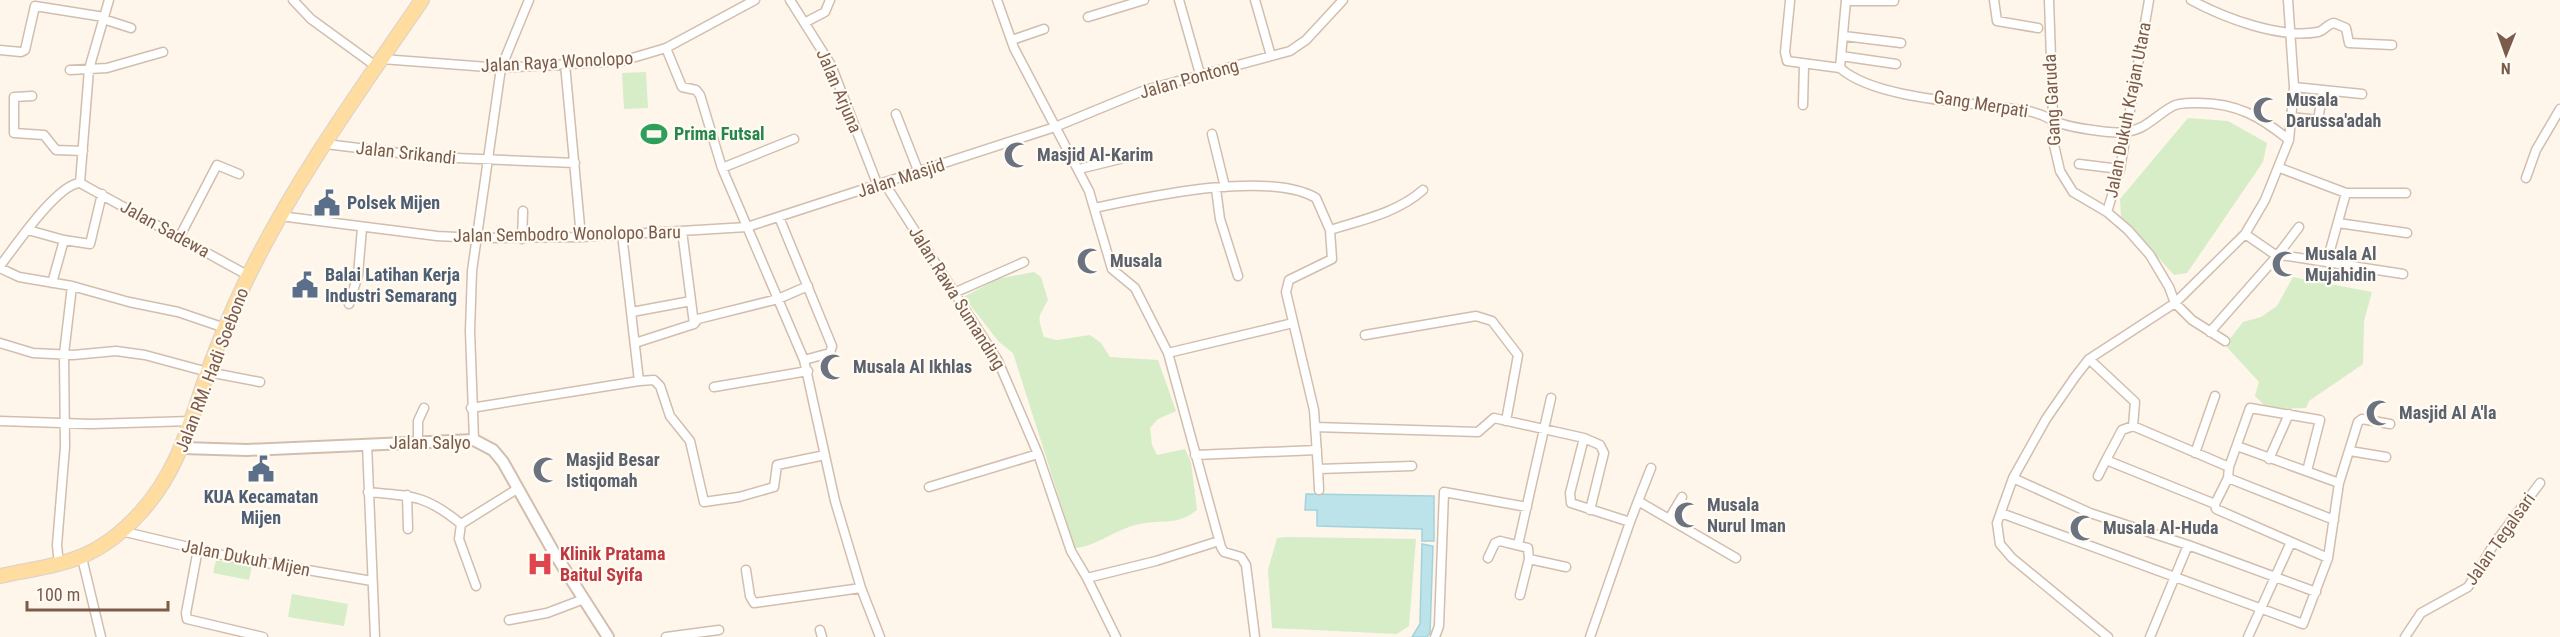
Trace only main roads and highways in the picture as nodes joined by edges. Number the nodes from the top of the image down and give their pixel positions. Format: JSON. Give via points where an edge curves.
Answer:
{"nodes":[{"id":1,"x":422,"y":0,"type":"edge"},
{"id":2,"x":0,"y":576,"type":"edge"}],
"edges":[{"from":1,"to":2,"type":"main road","name":"Jalan RM. Hadi Soebono","via":[[280,216],[225,328],[183,448],[152,500],[121,531],[82,558]]}]}
